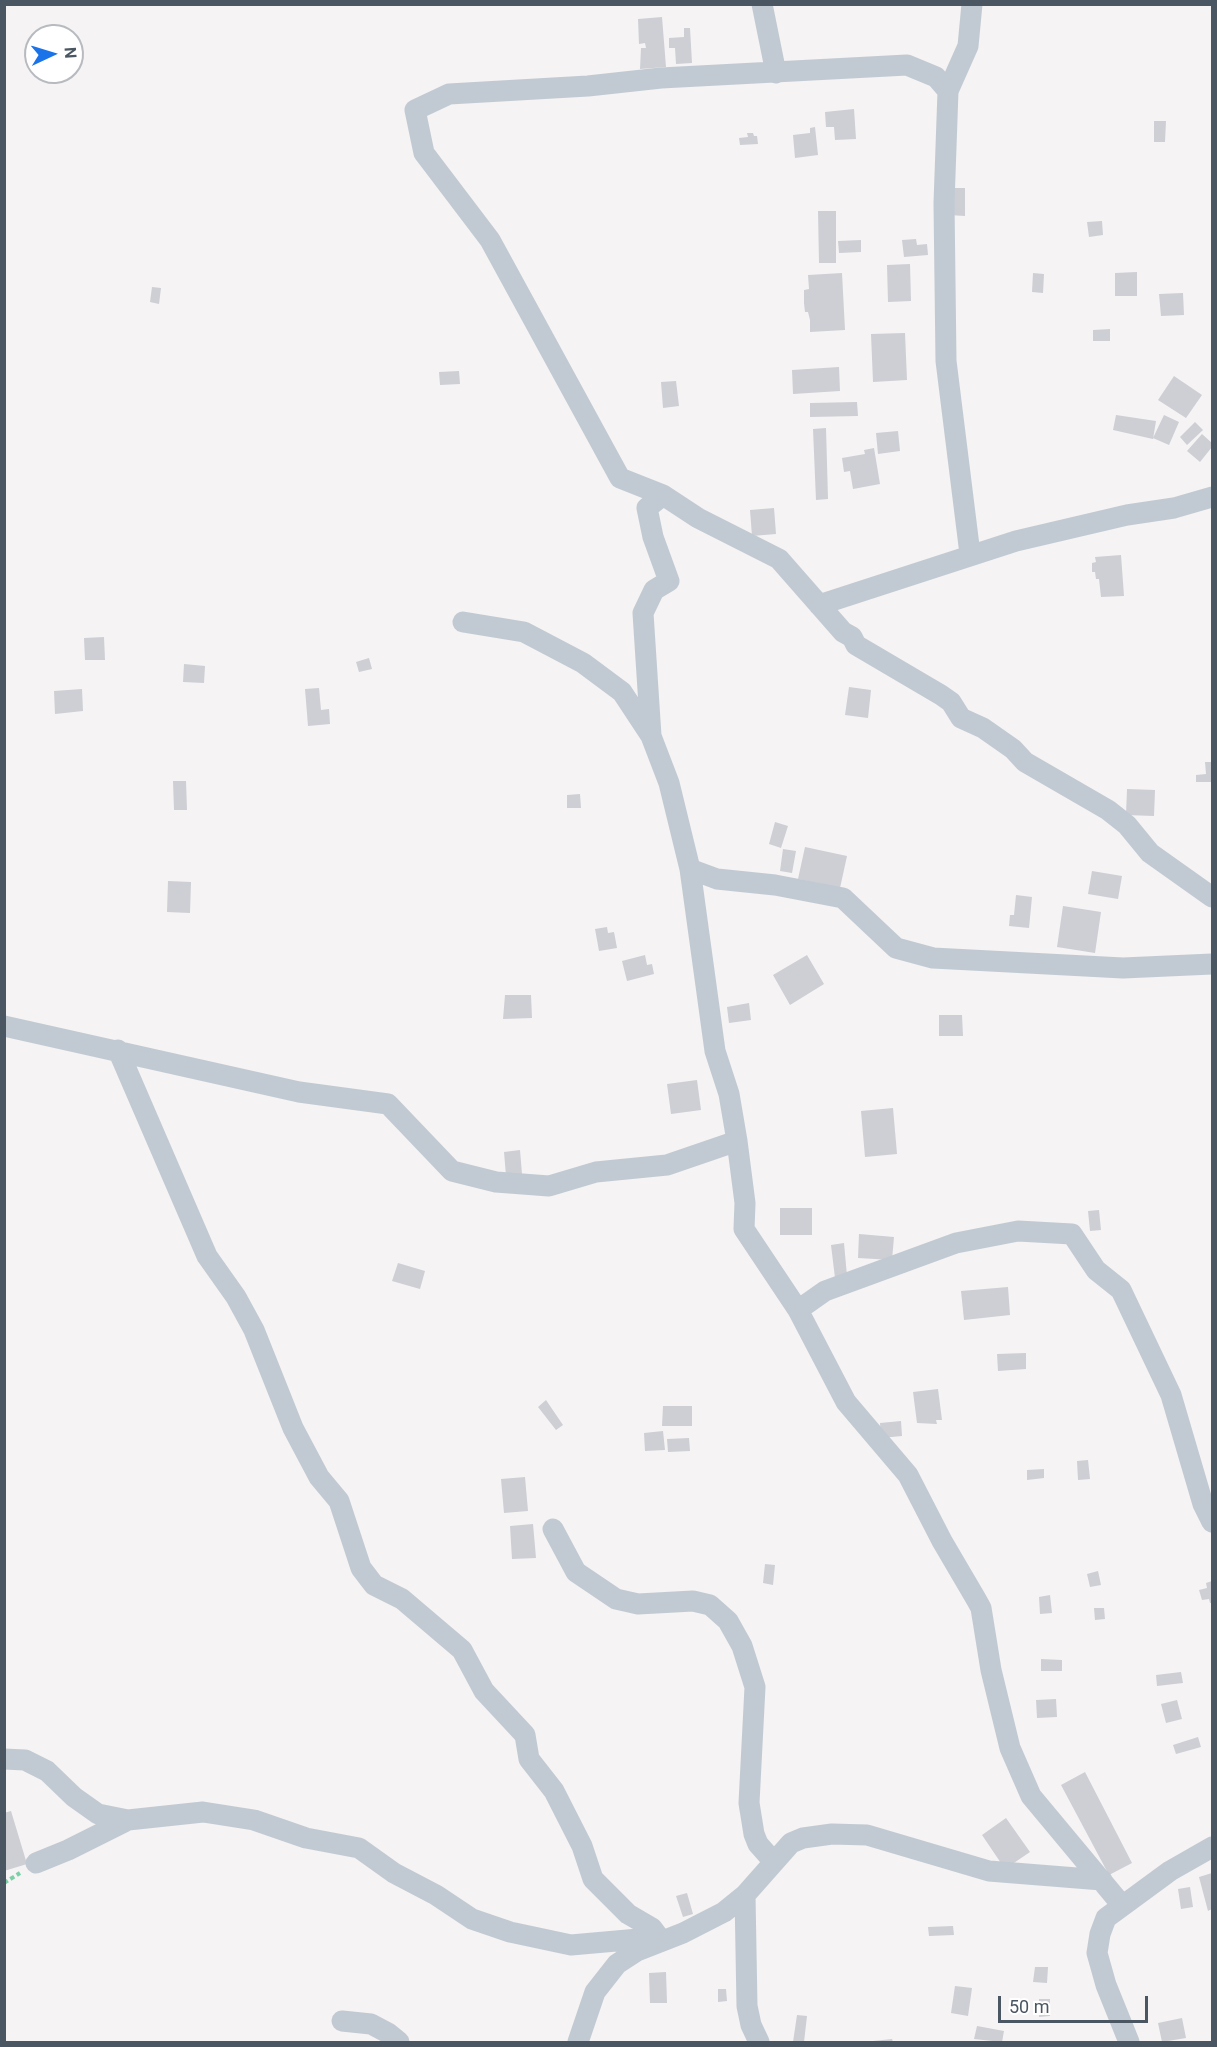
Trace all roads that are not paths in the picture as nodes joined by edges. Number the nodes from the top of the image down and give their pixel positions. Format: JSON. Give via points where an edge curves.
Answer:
{"nodes":[{"id":1,"x":762,"y":4,"type":"edge"},
{"id":2,"x":972,"y":4,"type":"edge"},
{"id":3,"x":776,"y":73,"type":"junction"},
{"id":4,"x":948,"y":91,"type":"junction"},
{"id":5,"x":663,"y":495,"type":"junction"},
{"id":6,"x":1212,"y":497,"type":"edge"},
{"id":7,"x":970,"y":554,"type":"junction"},
{"id":8,"x":819,"y":605,"type":"junction"},
{"id":9,"x":463,"y":622,"type":"dead end"},
{"id":10,"x":651,"y":736,"type":"junction"},
{"id":11,"x":690,"y":869,"type":"junction"},
{"id":12,"x":1212,"y":897,"type":"edge"},
{"id":13,"x":1212,"y":964,"type":"edge"},
{"id":14,"x":4,"y":1026,"type":"edge"},
{"id":15,"x":118,"y":1050,"type":"junction"},
{"id":16,"x":737,"y":1141,"type":"junction"},
{"id":17,"x":798,"y":1310,"type":"junction"},
{"id":18,"x":1212,"y":1521,"type":"edge"},
{"id":19,"x":553,"y":1529,"type":"dead end"},
{"id":20,"x":4,"y":1759,"type":"edge"},
{"id":21,"x":128,"y":1820,"type":"junction"},
{"id":22,"x":1212,"y":1847,"type":"edge"},
{"id":23,"x":774,"y":1862,"type":"junction"},
{"id":24,"x":36,"y":1863,"type":"dead end"},
{"id":25,"x":1102,"y":1880,"type":"junction"},
{"id":26,"x":745,"y":1895,"type":"junction"},
{"id":27,"x":1121,"y":1904,"type":"junction"},
{"id":28,"x":659,"y":1940,"type":"junction"},
{"id":29,"x":342,"y":2021,"type":"dead end"},
{"id":30,"x":399,"y":2043,"type":"edge"},
{"id":31,"x":578,"y":2043,"type":"edge"},
{"id":32,"x":759,"y":2043,"type":"edge"},
{"id":33,"x":1129,"y":2043,"type":"edge"}],
"edges":[{"from":1,"to":3,"type":"street"},
{"from":2,"to":4,"type":"street","via":[[968,46]]},
{"from":3,"to":4,"type":"street","via":[[907,65],[936,77]]},
{"from":3,"to":5,"type":"street","via":[[449,94],[415,110],[424,153],[490,240],[620,478]]},
{"from":4,"to":7,"type":"street","via":[[944,203],[946,361]]},
{"from":5,"to":8,"type":"street","via":[[698,518],[779,559]]},
{"from":5,"to":10,"type":"street","via":[[647,508],[669,581],[654,590],[643,613]]},
{"from":6,"to":7,"type":"street"},
{"from":7,"to":8,"type":"street"},
{"from":8,"to":12,"type":"street","via":[[856,645],[941,694],[961,718],[1014,749],[1025,762],[1108,810],[1127,825],[1150,853]]},
{"from":9,"to":10,"type":"street","via":[[524,632],[583,663],[622,692]]},
{"from":10,"to":11,"type":"street","via":[[669,783]]},
{"from":11,"to":13,"type":"street","via":[[717,879],[843,898],[896,948],[933,958],[1123,968]]},
{"from":11,"to":16,"type":"street","via":[[715,1051],[729,1094]]},
{"from":14,"to":15,"type":"street"},
{"from":15,"to":16,"type":"street","via":[[299,1092],[388,1104],[452,1171],[496,1182],[549,1186],[596,1172],[667,1165]]},
{"from":15,"to":28,"type":"street","via":[[207,1256],[237,1298],[297,1436],[319,1477],[339,1501],[361,1568],[374,1585],[402,1599],[462,1650],[484,1691],[525,1735],[529,1759],[554,1791],[582,1846],[593,1879],[628,1914],[652,1929]]},
{"from":16,"to":17,"type":"street","via":[[745,1203],[744,1229]]},
{"from":17,"to":18,"type":"street","via":[[825,1292],[956,1243],[1018,1231],[1072,1233],[1096,1270],[1121,1290],[1171,1395],[1203,1504]]},
{"from":17,"to":25,"type":"street","via":[[846,1402],[908,1475],[981,1608],[1010,1748],[1031,1796]]},
{"from":19,"to":23,"type":"street","via":[[576,1572],[615,1599],[638,1604],[693,1601],[710,1605],[728,1621],[742,1646],[755,1687],[749,1803],[754,1834]]},
{"from":20,"to":21,"type":"street","via":[[25,1760],[47,1771],[98,1814]]},
{"from":21,"to":24,"type":"street"},
{"from":21,"to":28,"type":"street","via":[[202,1812],[254,1820],[306,1838],[360,1848],[471,1919],[510,1932],[571,1945]]},
{"from":22,"to":27,"type":"street"},
{"from":23,"to":25,"type":"street","via":[[791,1843],[803,1838],[867,1835],[988,1871]]},
{"from":23,"to":26,"type":"street"},
{"from":25,"to":27,"type":"street"},
{"from":26,"to":28,"type":"street","via":[[724,1912],[683,1933]]},
{"from":26,"to":32,"type":"street","via":[[747,2006]]},
{"from":27,"to":33,"type":"street","via":[[1106,1918],[1097,1953]]},
{"from":28,"to":31,"type":"street","via":[[618,1964],[595,1992]]},
{"from":29,"to":30,"type":"street","via":[[371,2024]]}]}
